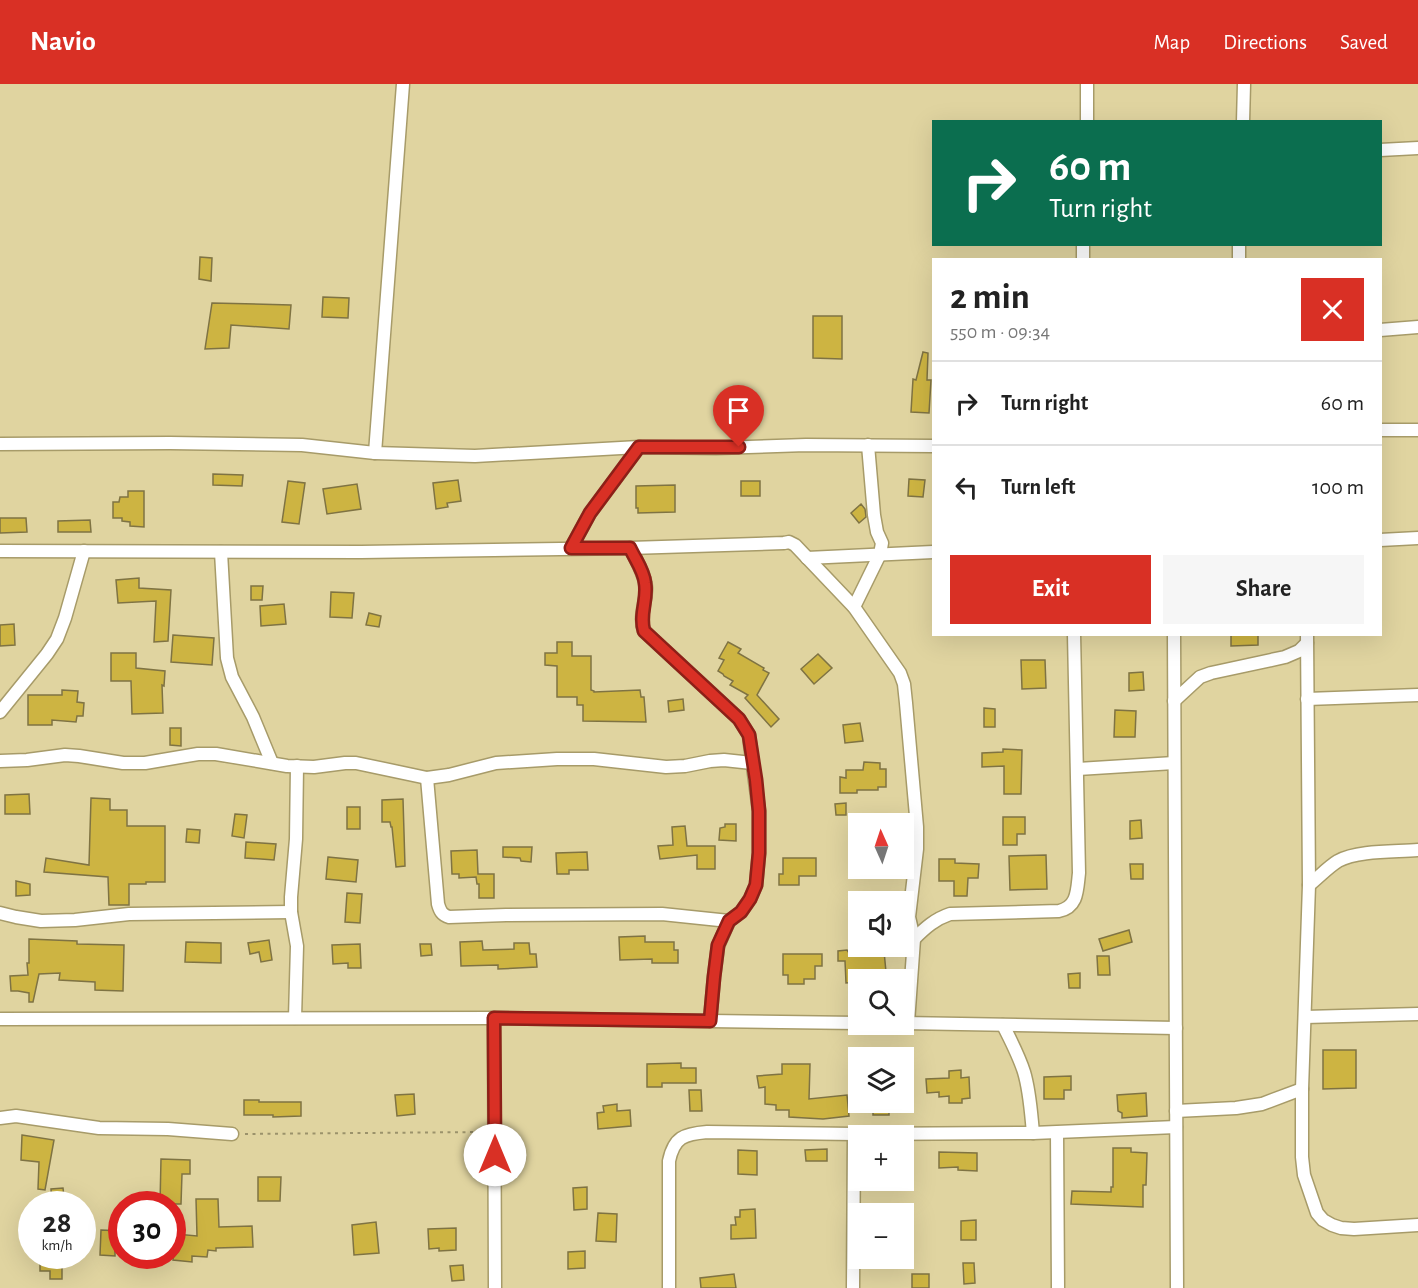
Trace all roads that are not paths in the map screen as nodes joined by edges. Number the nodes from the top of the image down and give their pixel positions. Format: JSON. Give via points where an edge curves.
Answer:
{"nodes":[{"id":1,"x":403,"y":84,"type":"edge"},
{"id":2,"x":1087,"y":84,"type":"edge"},
{"id":3,"x":1244,"y":84,"type":"edge"},
{"id":4,"x":1086,"y":120,"type":"edge"},
{"id":5,"x":1243,"y":120,"type":"edge"},
{"id":6,"x":1418,"y":148,"type":"edge"},
{"id":7,"x":1382,"y":150,"type":"edge"},
{"id":8,"x":1418,"y":327,"type":"edge"},
{"id":9,"x":1382,"y":330,"type":"edge"},
{"id":10,"x":1382,"y":430,"type":"edge"},
{"id":11,"x":1418,"y":430,"type":"edge"},
{"id":12,"x":0,"y":444,"type":"edge"},
{"id":13,"x":868,"y":445,"type":"junction"},
{"id":14,"x":932,"y":446,"type":"edge"},
{"id":15,"x":639,"y":447,"type":"junction"},
{"id":16,"x":375,"y":453,"type":"junction"},
{"id":17,"x":1418,"y":538,"type":"edge"},
{"id":18,"x":1382,"y":540,"type":"edge"},
{"id":19,"x":571,"y":548,"type":"junction"},
{"id":20,"x":630,"y":548,"type":"junction"},
{"id":21,"x":0,"y":551,"type":"edge"},
{"id":22,"x":84,"y":551,"type":"junction"},
{"id":23,"x":221,"y":552,"type":"junction"},
{"id":24,"x":932,"y":552,"type":"edge"},
{"id":25,"x":880,"y":554,"type":"junction"},
{"id":26,"x":807,"y":558,"type":"junction"},
{"id":27,"x":854,"y":607,"type":"junction"},
{"id":28,"x":1074,"y":636,"type":"edge"},
{"id":29,"x":1174,"y":636,"type":"edge"},
{"id":30,"x":1307,"y":639,"type":"edge"},
{"id":31,"x":1418,"y":695,"type":"edge"},
{"id":32,"x":1307,"y":699,"type":"junction"},
{"id":33,"x":1174,"y":701,"type":"junction"},
{"id":34,"x":0,"y":712,"type":"edge"},
{"id":35,"x":0,"y":761,"type":"edge"},
{"id":36,"x":272,"y":763,"type":"junction"},
{"id":37,"x":752,"y":763,"type":"junction"},
{"id":38,"x":1174,"y":763,"type":"junction"},
{"id":39,"x":297,"y":766,"type":"junction"},
{"id":40,"x":1078,"y":769,"type":"junction"},
{"id":41,"x":427,"y":778,"type":"junction"},
{"id":42,"x":1418,"y":850,"type":"edge"},
{"id":43,"x":1309,"y":885,"type":"junction"},
{"id":44,"x":912,"y":891,"type":"edge"},
{"id":45,"x":291,"y":912,"type":"junction"},
{"id":46,"x":0,"y":913,"type":"edge"},
{"id":47,"x":729,"y":921,"type":"junction"},
{"id":48,"x":914,"y":939,"type":"edge"},
{"id":49,"x":1418,"y":1014,"type":"edge"},
{"id":50,"x":1305,"y":1017,"type":"junction"},
{"id":51,"x":295,"y":1018,"type":"junction"},
{"id":52,"x":494,"y":1018,"type":"junction"},
{"id":53,"x":0,"y":1019,"type":"edge"},
{"id":54,"x":710,"y":1021,"type":"junction"},
{"id":55,"x":848,"y":1023,"type":"edge"},
{"id":56,"x":914,"y":1023,"type":"edge"},
{"id":57,"x":1003,"y":1025,"type":"junction"},
{"id":58,"x":1176,"y":1028,"type":"junction"},
{"id":59,"x":1302,"y":1089,"type":"junction"},
{"id":60,"x":1176,"y":1111,"type":"junction"},
{"id":61,"x":0,"y":1118,"type":"edge"},
{"id":62,"x":1176,"y":1127,"type":"junction"},
{"id":63,"x":1033,"y":1133,"type":"junction"},
{"id":64,"x":1057,"y":1133,"type":"junction"},
{"id":65,"x":232,"y":1134,"type":"road end"},
{"id":66,"x":848,"y":1134,"type":"edge"},
{"id":67,"x":914,"y":1134,"type":"edge"},
{"id":68,"x":854,"y":1191,"type":"edge"},
{"id":69,"x":1418,"y":1225,"type":"edge"},
{"id":70,"x":495,"y":1288,"type":"edge"},
{"id":71,"x":669,"y":1288,"type":"edge"},
{"id":72,"x":853,"y":1288,"type":"edge"},
{"id":73,"x":1058,"y":1288,"type":"edge"},
{"id":74,"x":1178,"y":1288,"type":"edge"}],
"edges":[{"from":1,"to":16,"type":"street"},
{"from":2,"to":4,"type":"street"},
{"from":3,"to":5,"type":"street"},
{"from":6,"to":7,"type":"street"},
{"from":8,"to":9,"type":"street"},
{"from":10,"to":11,"type":"street"},
{"from":12,"to":16,"type":"street","via":[[290,445]]},
{"from":13,"to":14,"type":"street"},
{"from":13,"to":15,"type":"street"},
{"from":13,"to":25,"type":"street","via":[[874,515],[882,543]]},
{"from":15,"to":16,"type":"street","via":[[475,456]]},
{"from":15,"to":19,"type":"street","via":[[590,513]]},
{"from":17,"to":18,"type":"street"},
{"from":19,"to":20,"type":"street"},
{"from":19,"to":23,"type":"street"},
{"from":20,"to":26,"type":"street","via":[[789,543]]},
{"from":20,"to":37,"type":"street","via":[[646,585],[644,631],[739,719],[749,735]]},
{"from":21,"to":22,"type":"street"},
{"from":22,"to":23,"type":"street"},
{"from":22,"to":34,"type":"street","via":[[57,639]]},
{"from":23,"to":36,"type":"street","via":[[227,658]]},
{"from":24,"to":25,"type":"street"},
{"from":25,"to":26,"type":"street"},
{"from":25,"to":27,"type":"street"},
{"from":26,"to":27,"type":"street"},
{"from":27,"to":44,"type":"street","via":[[904,684],[917,826]]},
{"from":28,"to":40,"type":"street"},
{"from":29,"to":33,"type":"street"},
{"from":30,"to":32,"type":"street"},
{"from":30,"to":33,"type":"street","via":[[1299,651],[1286,657],[1200,677]]},
{"from":31,"to":32,"type":"street"},
{"from":32,"to":43,"type":"street"},
{"from":33,"to":38,"type":"street"},
{"from":35,"to":36,"type":"street","via":[[65,755],[145,763],[216,754]]},
{"from":36,"to":39,"type":"street"},
{"from":37,"to":41,"type":"street","via":[[717,761],[666,767],[557,759],[496,763]]},
{"from":37,"to":47,"type":"street","via":[[759,811],[756,885],[741,912]]},
{"from":38,"to":40,"type":"street"},
{"from":38,"to":58,"type":"street"},
{"from":39,"to":41,"type":"street","via":[[356,763]]},
{"from":39,"to":45,"type":"street"},
{"from":40,"to":48,"type":"street","via":[[1079,873],[1072,904],[1059,911],[950,914],[925,927]]},
{"from":41,"to":47,"type":"street","via":[[438,904],[443,915],[662,914]]},
{"from":42,"to":43,"type":"street","via":[[1346,858]]},
{"from":43,"to":50,"type":"street"},
{"from":45,"to":46,"type":"street","via":[[129,914],[41,921]]},
{"from":45,"to":51,"type":"street","via":[[297,946]]},
{"from":47,"to":54,"type":"street","via":[[718,945]]},
{"from":49,"to":50,"type":"street"},
{"from":50,"to":59,"type":"street"},
{"from":51,"to":52,"type":"street"},
{"from":51,"to":53,"type":"street"},
{"from":52,"to":54,"type":"street"},
{"from":52,"to":70,"type":"street"},
{"from":54,"to":55,"type":"street"},
{"from":56,"to":57,"type":"street"},
{"from":57,"to":58,"type":"street"},
{"from":57,"to":63,"type":"street","via":[[1024,1072]]},
{"from":58,"to":60,"type":"street"},
{"from":59,"to":60,"type":"street","via":[[1262,1104]]},
{"from":59,"to":69,"type":"street","via":[[1304,1175],[1317,1213],[1341,1228]]},
{"from":60,"to":62,"type":"street"},
{"from":61,"to":65,"type":"street","via":[[16,1116],[99,1128]]},
{"from":62,"to":64,"type":"street"},
{"from":62,"to":74,"type":"street"},
{"from":63,"to":64,"type":"street"},
{"from":63,"to":67,"type":"street"},
{"from":64,"to":73,"type":"street"},
{"from":66,"to":71,"type":"street","via":[[707,1132],[679,1139],[669,1161]]},
{"from":68,"to":72,"type":"street"}]}
